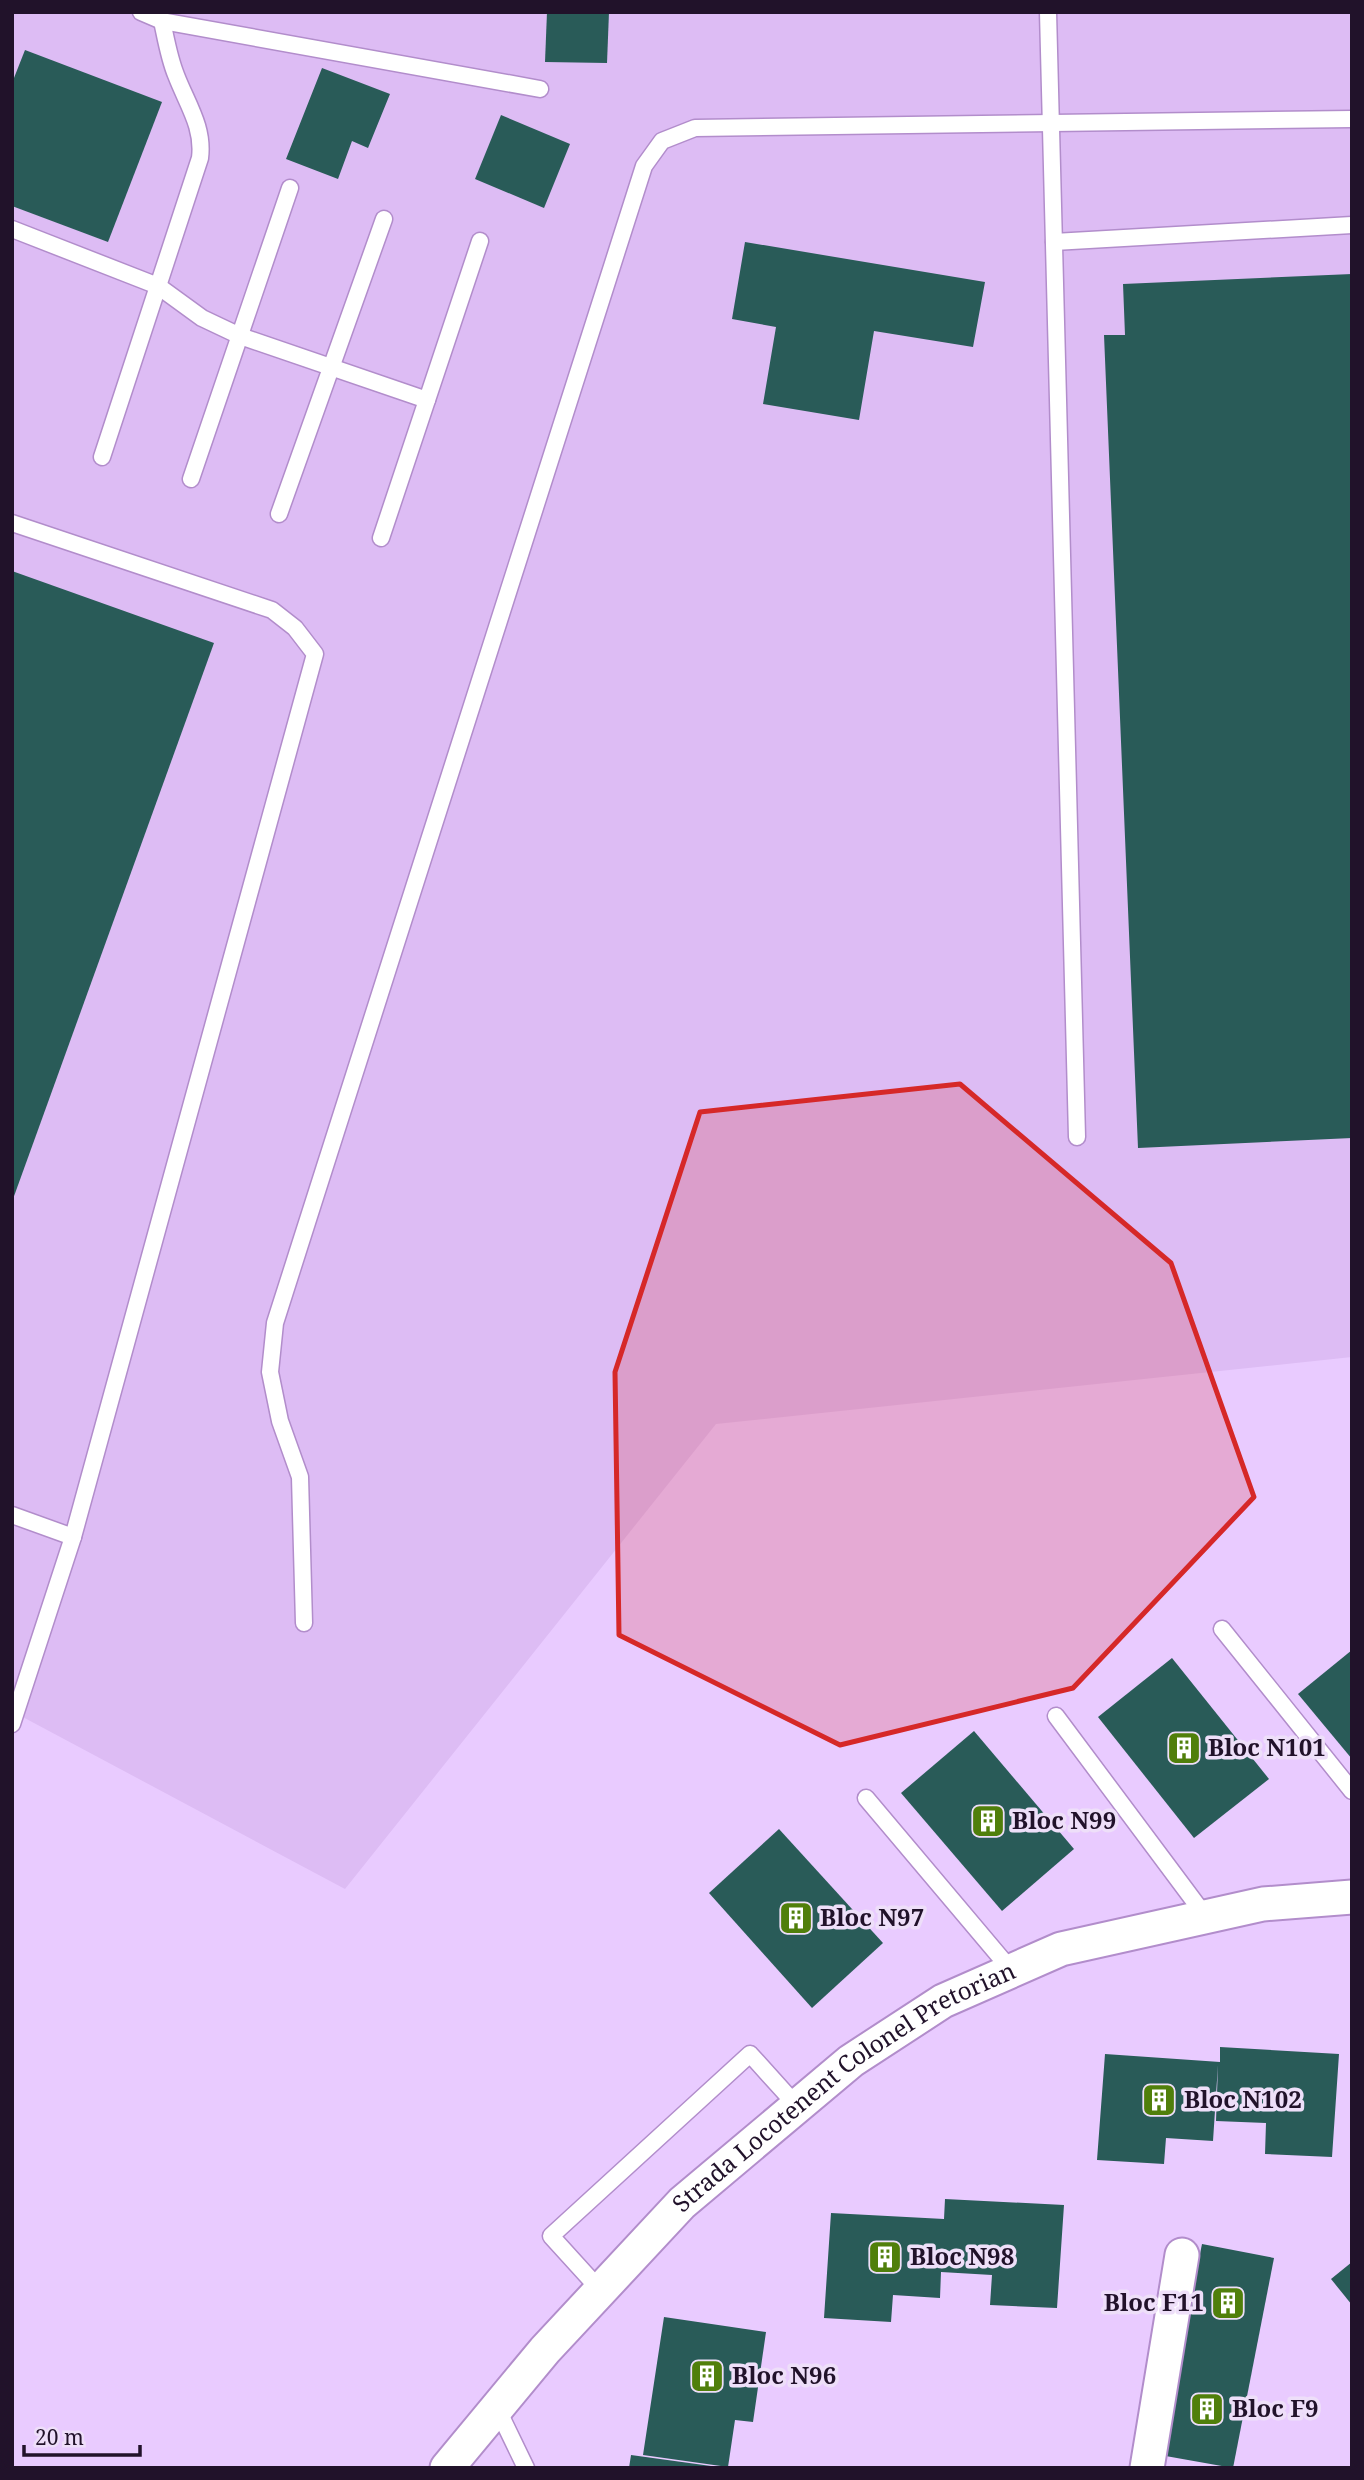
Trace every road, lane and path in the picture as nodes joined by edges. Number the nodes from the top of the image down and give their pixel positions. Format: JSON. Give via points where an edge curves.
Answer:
{"nodes":[{"id":1,"x":141,"y":12,"type":"edge"},
{"id":2,"x":1048,"y":12,"type":"edge"},
{"id":3,"x":162,"y":21,"type":"junction"},
{"id":4,"x":540,"y":89,"type":"dead end"},
{"id":5,"x":1352,"y":119,"type":"edge"},
{"id":6,"x":1051,"y":124,"type":"junction"},
{"id":7,"x":290,"y":188,"type":"dead end"},
{"id":8,"x":384,"y":219,"type":"dead end"},
{"id":9,"x":1352,"y":225,"type":"edge"},
{"id":10,"x":12,"y":229,"type":"edge"},
{"id":11,"x":480,"y":241,"type":"dead end"},
{"id":12,"x":1054,"y":242,"type":"junction"},
{"id":13,"x":158,"y":286,"type":"junction"},
{"id":14,"x":240,"y":336,"type":"junction"},
{"id":15,"x":331,"y":367,"type":"junction"},
{"id":16,"x":427,"y":400,"type":"junction"},
{"id":17,"x":102,"y":457,"type":"dead end"},
{"id":18,"x":191,"y":479,"type":"dead end"},
{"id":19,"x":279,"y":514,"type":"dead end"},
{"id":20,"x":12,"y":523,"type":"edge"},
{"id":21,"x":381,"y":538,"type":"dead end"},
{"id":22,"x":1077,"y":1137,"type":"dead end"},
{"id":23,"x":12,"y":1516,"type":"edge"},
{"id":24,"x":73,"y":1537,"type":"junction"},
{"id":25,"x":304,"y":1623,"type":"dead end"},
{"id":26,"x":1222,"y":1629,"type":"dead end"},
{"id":27,"x":1056,"y":1716,"type":"dead end"},
{"id":28,"x":12,"y":1724,"type":"edge"},
{"id":29,"x":1352,"y":1791,"type":"edge"},
{"id":30,"x":866,"y":1798,"type":"dead end"},
{"id":31,"x":1352,"y":1897,"type":"edge"},
{"id":32,"x":1206,"y":1917,"type":"junction"},
{"id":33,"x":1012,"y":1971,"type":"junction"},
{"id":34,"x":797,"y":2106,"type":"junction"},
{"id":35,"x":1182,"y":2255,"type":"dead end"},
{"id":36,"x":600,"y":2290,"type":"junction"},
{"id":37,"x":497,"y":2408,"type":"junction"},
{"id":38,"x":447,"y":2468,"type":"edge"},
{"id":39,"x":526,"y":2468,"type":"edge"},
{"id":40,"x":1147,"y":2468,"type":"edge"}],
"edges":[{"from":1,"to":3,"type":"lane"},
{"from":2,"to":6,"type":"lane"},
{"from":3,"to":4,"type":"lane"},
{"from":3,"to":13,"type":"lane","via":[[175,72],[202,141]]},
{"from":5,"to":6,"type":"lane"},
{"from":6,"to":12,"type":"lane"},
{"from":6,"to":25,"type":"lane","via":[[695,128],[662,141],[644,166],[275,1323],[270,1372],[279,1421],[300,1476]]},
{"from":7,"to":14,"type":"lane"},
{"from":8,"to":15,"type":"lane"},
{"from":9,"to":12,"type":"lane"},
{"from":10,"to":13,"type":"lane"},
{"from":11,"to":16,"type":"lane"},
{"from":12,"to":22,"type":"lane"},
{"from":13,"to":14,"type":"lane","via":[[202,318]]},
{"from":13,"to":17,"type":"lane"},
{"from":14,"to":15,"type":"lane"},
{"from":14,"to":18,"type":"lane"},
{"from":15,"to":16,"type":"lane"},
{"from":15,"to":19,"type":"lane"},
{"from":16,"to":21,"type":"lane"},
{"from":20,"to":24,"type":"lane","via":[[272,610],[295,628],[315,654]]},
{"from":23,"to":24,"type":"lane"},
{"from":24,"to":28,"type":"lane"},
{"from":26,"to":29,"type":"lane"},
{"from":27,"to":32,"type":"lane"},
{"from":30,"to":33,"type":"lane"},
{"from":31,"to":32,"type":"street","name":"Strada Locotenent Colonel Pretorian","via":[[1263,1904]]},
{"from":32,"to":33,"type":"street","name":"Strada Locotenent Colonel Pretorian","via":[[1061,1949]]},
{"from":33,"to":34,"type":"street","name":"Strada Locotenent Colonel Pretorian","via":[[943,2001],[851,2061]]},
{"from":34,"to":36,"type":"street","name":"Strada Locotenent Colonel Pretorian","via":[[682,2203]]},
{"from":34,"to":36,"type":"lane","via":[[750,2054],[551,2236]]},
{"from":35,"to":40,"type":"street"},
{"from":36,"to":37,"type":"street","name":"Strada Locotenent Colonel Pretorian"},
{"from":37,"to":38,"type":"street","name":"Strada Locotenent Colonel Pretorian"},
{"from":37,"to":39,"type":"lane"}]}
